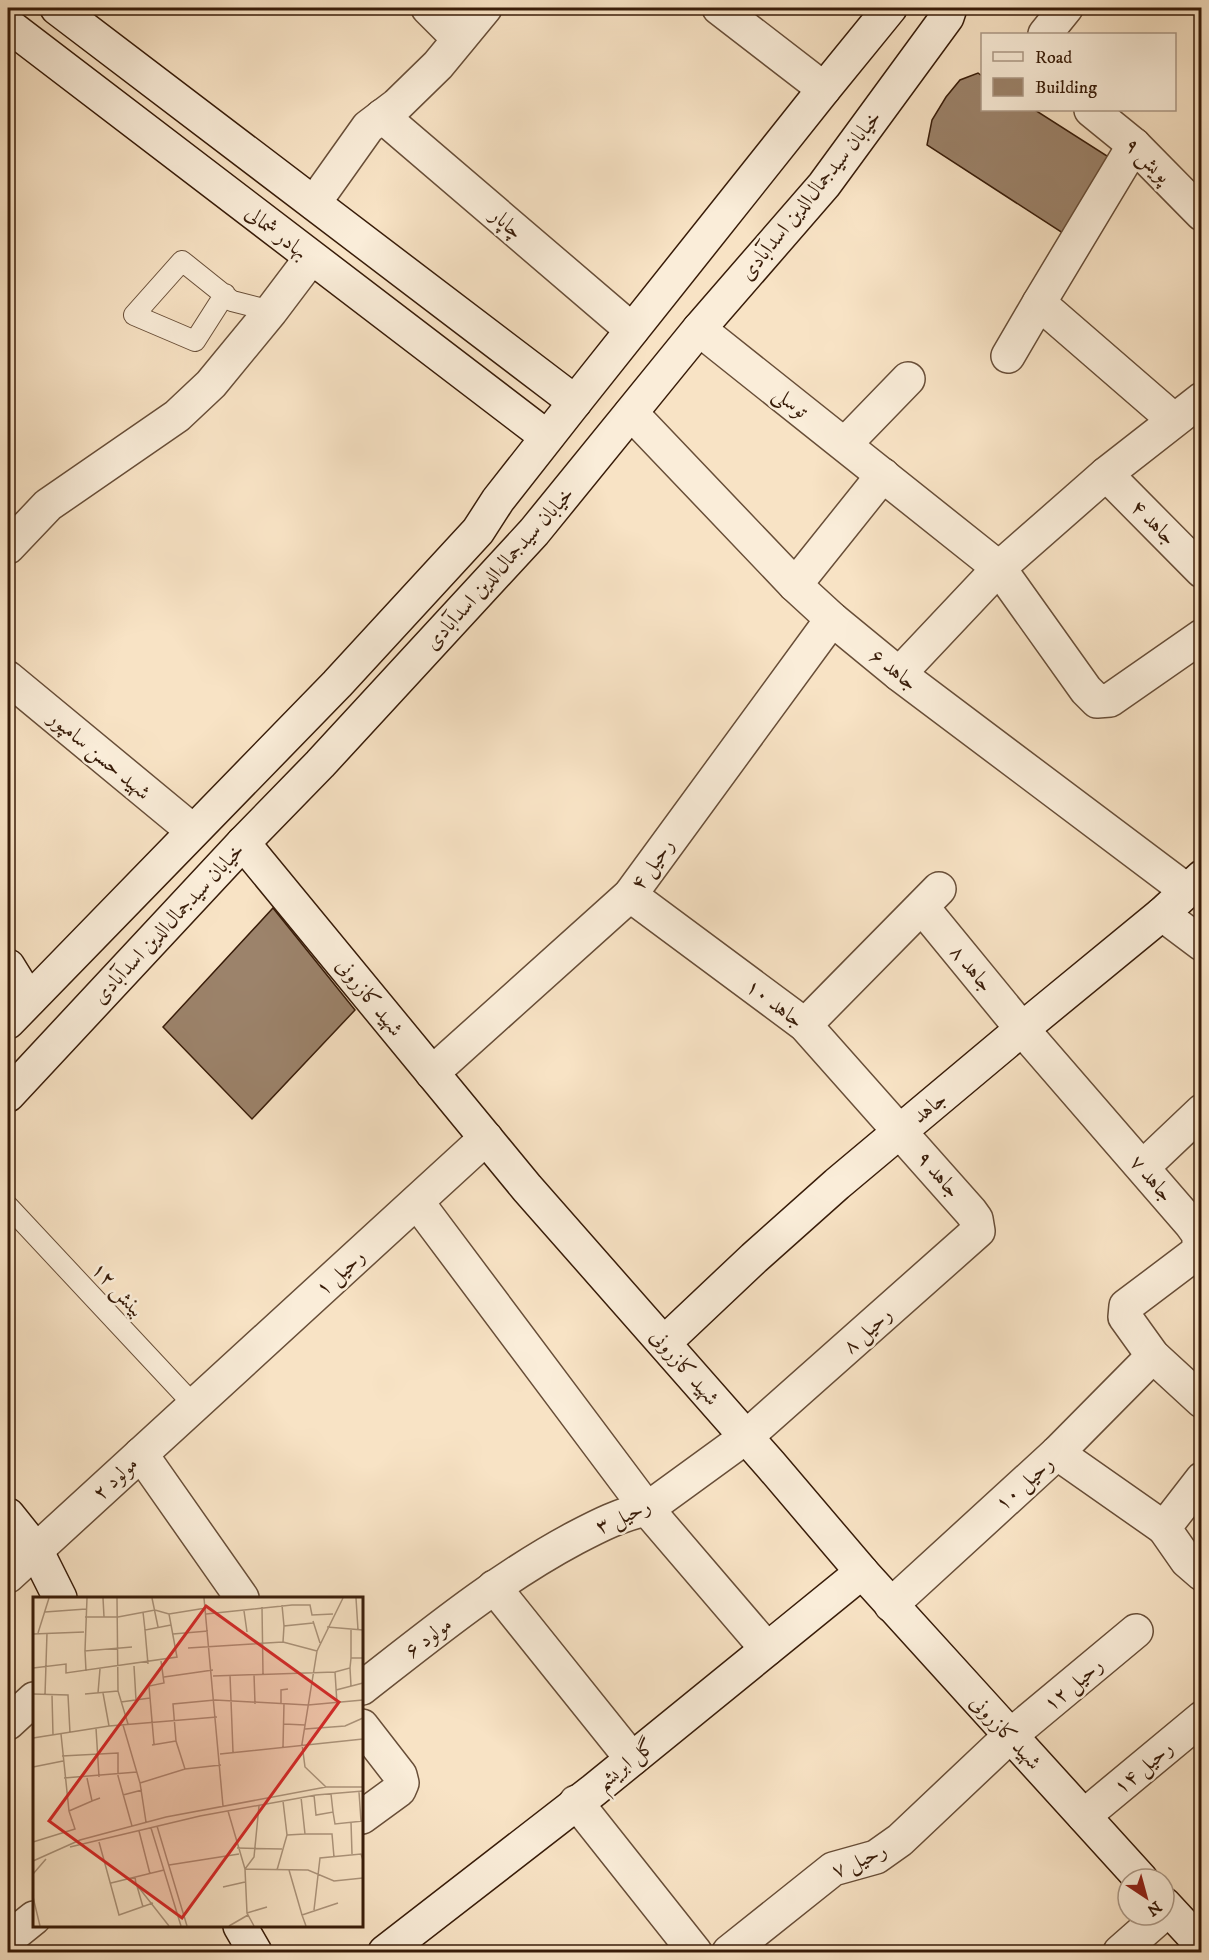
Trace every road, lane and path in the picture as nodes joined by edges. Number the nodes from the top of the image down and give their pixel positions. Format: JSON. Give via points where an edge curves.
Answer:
{"nodes":[{"id":1,"x":57,"y":8,"type":"edge"},
{"id":2,"x":428,"y":8,"type":"edge"},
{"id":3,"x":485,"y":8,"type":"edge"},
{"id":4,"x":719,"y":8,"type":"edge"},
{"id":5,"x":890,"y":8,"type":"edge"},
{"id":6,"x":950,"y":8,"type":"edge"},
{"id":7,"x":1066,"y":8,"type":"edge"},
{"id":8,"x":8,"y":25,"type":"edge"},
{"id":9,"x":1046,"y":33,"type":"edge"},
{"id":10,"x":459,"y":39,"type":"junction"},
{"id":11,"x":824,"y":89,"type":"junction"},
{"id":12,"x":1092,"y":111,"type":"edge"},
{"id":13,"x":382,"y":116,"type":"junction"},
{"id":14,"x":1134,"y":145,"type":"junction"},
{"id":15,"x":302,"y":194,"type":"junction"},
{"id":16,"x":1202,"y":214,"type":"edge"},
{"id":17,"x":263,"y":220,"type":"junction"},
{"id":18,"x":311,"y":258,"type":"junction"},
{"id":19,"x":225,"y":294,"type":"junction"},
{"id":20,"x":1039,"y":303,"type":"junction"},
{"id":21,"x":271,"y":311,"type":"junction"},
{"id":22,"x":699,"y":329,"type":"junction"},
{"id":23,"x":632,"y":330,"type":"junction"},
{"id":24,"x":1008,"y":356,"type":"dead end"},
{"id":25,"x":908,"y":379,"type":"dead end"},
{"id":26,"x":1202,"y":399,"type":"edge"},
{"id":27,"x":575,"y":402,"type":"junction"},
{"id":28,"x":631,"y":413,"type":"junction"},
{"id":29,"x":1174,"y":420,"type":"junction"},
{"id":30,"x":547,"y":437,"type":"junction"},
{"id":31,"x":845,"y":444,"type":"junction"},
{"id":32,"x":1106,"y":474,"type":"junction"},
{"id":33,"x":883,"y":475,"type":"junction"},
{"id":34,"x":8,"y":547,"type":"edge"},
{"id":35,"x":999,"y":568,"type":"junction"},
{"id":36,"x":1202,"y":571,"type":"edge"},
{"id":37,"x":795,"y":585,"type":"junction"},
{"id":38,"x":832,"y":619,"type":"junction"},
{"id":39,"x":1202,"y":636,"type":"edge"},
{"id":40,"x":899,"y":674,"type":"junction"},
{"id":41,"x":8,"y":678,"type":"edge"},
{"id":42,"x":193,"y":831,"type":"junction"},
{"id":43,"x":243,"y":843,"type":"junction"},
{"id":44,"x":1194,"y":884,"type":"edge"},
{"id":45,"x":630,"y":895,"type":"junction"},
{"id":46,"x":1162,"y":914,"type":"junction"},
{"id":47,"x":1202,"y":944,"type":"edge"},
{"id":48,"x":8,"y":966,"type":"edge"},
{"id":49,"x":18,"y":1011,"type":"edge"},
{"id":50,"x":805,"y":1025,"type":"junction"},
{"id":51,"x":1022,"y":1029,"type":"junction"},
{"id":52,"x":432,"y":1073,"type":"junction"},
{"id":53,"x":8,"y":1095,"type":"edge"},
{"id":54,"x":1202,"y":1110,"type":"edge"},
{"id":55,"x":900,"y":1131,"type":"junction"},
{"id":56,"x":486,"y":1138,"type":"junction"},
{"id":57,"x":1143,"y":1167,"type":"junction"},
{"id":58,"x":417,"y":1202,"type":"junction"},
{"id":59,"x":8,"y":1206,"type":"edge"},
{"id":60,"x":976,"y":1218,"type":"joint"},
{"id":61,"x":664,"y":1343,"type":"junction"},
{"id":62,"x":1153,"y":1356,"type":"junction"},
{"id":63,"x":1202,"y":1401,"type":"edge"},
{"id":64,"x":194,"y":1405,"type":"junction"},
{"id":65,"x":746,"y":1437,"type":"junction"},
{"id":66,"x":1057,"y":1453,"type":"junction"},
{"id":67,"x":141,"y":1454,"type":"junction"},
{"id":68,"x":1202,"y":1479,"type":"edge"},
{"id":69,"x":647,"y":1509,"type":"junction"},
{"id":70,"x":8,"y":1515,"type":"edge"},
{"id":71,"x":1164,"y":1528,"type":"junction"},
{"id":72,"x":36,"y":1550,"type":"junction"},
{"id":73,"x":862,"y":1572,"type":"junction"},
{"id":74,"x":1202,"y":1574,"type":"edge"},
{"id":75,"x":8,"y":1576,"type":"edge"},
{"id":76,"x":494,"y":1587,"type":"junction"},
{"id":77,"x":59,"y":1597,"type":"edge"},
{"id":78,"x":236,"y":1597,"type":"edge"},
{"id":79,"x":891,"y":1605,"type":"junction"},
{"id":80,"x":1136,"y":1631,"type":"dead end"},
{"id":81,"x":766,"y":1649,"type":"junction"},
{"id":82,"x":363,"y":1687,"type":"edge"},
{"id":83,"x":33,"y":1701,"type":"edge"},
{"id":84,"x":1202,"y":1718,"type":"edge"},
{"id":85,"x":8,"y":1724,"type":"edge"},
{"id":86,"x":363,"y":1727,"type":"edge"},
{"id":87,"x":1010,"y":1736,"type":"junction"},
{"id":88,"x":632,"y":1759,"type":"junction"},
{"id":89,"x":576,"y":1802,"type":"junction"},
{"id":90,"x":363,"y":1816,"type":"edge"},
{"id":91,"x":1084,"y":1816,"type":"junction"},
{"id":92,"x":1130,"y":1867,"type":"edge"},
{"id":93,"x":33,"y":1919,"type":"edge"},
{"id":94,"x":1176,"y":1921,"type":"edge"},
{"id":95,"x":241,"y":1927,"type":"edge"},
{"id":96,"x":1147,"y":1927,"type":"edge"},
{"id":97,"x":8,"y":1939,"type":"edge"},
{"id":98,"x":8,"y":1943,"type":"edge"},
{"id":99,"x":1202,"y":1946,"type":"edge"},
{"id":100,"x":15,"y":1953,"type":"edge"},
{"id":101,"x":255,"y":1953,"type":"edge"},
{"id":102,"x":385,"y":1953,"type":"edge"},
{"id":103,"x":695,"y":1953,"type":"edge"},
{"id":104,"x":729,"y":1953,"type":"edge"},
{"id":105,"x":1120,"y":1953,"type":"edge"}],
"edges":[{"from":1,"to":15,"type":"street"},
{"from":2,"to":10,"type":"street"},
{"from":3,"to":10,"type":"street"},
{"from":4,"to":11,"type":"street"},
{"from":5,"to":11,"type":"street","name":"خیابان سیدجمال‌الدین اسدآبادی"},
{"from":6,"to":22,"type":"street","name":"خیابان سیدجمال‌الدین اسدآبادی","via":[[824,185]]},
{"from":7,"to":9,"type":"street"},
{"from":8,"to":17,"type":"street","name":"بهادر شمالی"},
{"from":10,"to":13,"type":"street"},
{"from":11,"to":23,"type":"street","name":"خیابان سیدجمال‌الدین اسدآبادی"},
{"from":12,"to":14,"type":"street","name":"پویش ۹"},
{"from":13,"to":15,"type":"street"},
{"from":13,"to":23,"type":"street","name":"چاپار"},
{"from":14,"to":16,"type":"street","name":"پویش ۹"},
{"from":14,"to":20,"type":"street"},
{"from":15,"to":17,"type":"street"},
{"from":15,"to":27,"type":"street"},
{"from":17,"to":18,"type":"street","name":"بهادر شمالی"},
{"from":18,"to":21,"type":"street"},
{"from":18,"to":30,"type":"street","name":"بهادر شمالی"},
{"from":19,"to":19,"type":"lane","via":[[182,261],[134,315],[195,341]]},
{"from":19,"to":21,"type":"lane","via":[[232,301]]},
{"from":20,"to":24,"type":"street"},
{"from":20,"to":29,"type":"street"},
{"from":21,"to":34,"type":"street","via":[[211,384],[177,416],[48,505]]},
{"from":22,"to":28,"type":"street","name":"خیابان سیدجمال‌الدین اسدآبادی"},
{"from":22,"to":31,"type":"street","name":"توسلی"},
{"from":23,"to":27,"type":"street","name":"خیابان سیدجمال‌الدین اسدآبادی"},
{"from":25,"to":31,"type":"street"},
{"from":26,"to":29,"type":"street"},
{"from":27,"to":30,"type":"street","name":"خیابان سیدجمال‌الدین اسدآبادی"},
{"from":28,"to":37,"type":"street","name":"جاهد ۶"},
{"from":28,"to":43,"type":"street","name":"خیابان سیدجمال‌الدین اسدآبادی","via":[[534,532]]},
{"from":29,"to":32,"type":"street"},
{"from":30,"to":42,"type":"street","name":"خیابان سیدجمال‌الدین اسدآبادی","via":[[478,531],[337,684]]},
{"from":31,"to":33,"type":"street","name":"توسلی"},
{"from":32,"to":35,"type":"street"},
{"from":32,"to":36,"type":"street","name":"جاهد ۴"},
{"from":33,"to":35,"type":"street","name":"توسلی"},
{"from":33,"to":37,"type":"street"},
{"from":35,"to":39,"type":"street","name":"توسلی","via":[[1097,701],[1110,700]]},
{"from":35,"to":40,"type":"street"},
{"from":37,"to":38,"type":"street","name":"جاهد ۶"},
{"from":38,"to":40,"type":"street","name":"جاهد ۶"},
{"from":38,"to":45,"type":"street","name":"رحیل ۴"},
{"from":40,"to":44,"type":"street","name":"جاهد ۶"},
{"from":41,"to":42,"type":"street","name":"شهید حسن سامپور"},
{"from":42,"to":49,"type":"street","name":"خیابان سیدجمال‌الدین اسدآبادی"},
{"from":43,"to":52,"type":"street","name":"شهید کازرونی"},
{"from":43,"to":53,"type":"street","name":"خیابان سیدجمال‌الدین اسدآبادی"},
{"from":44,"to":46,"type":"street","name":"جاهد"},
{"from":45,"to":50,"type":"street","name":"جاهد ۱۰"},
{"from":45,"to":52,"type":"street","name":"رحیل ۴"},
{"from":46,"to":47,"type":"street"},
{"from":46,"to":51,"type":"street","name":"جاهد"},
{"from":48,"to":49,"type":"street"},
{"from":50,"to":51,"type":"street","name":"جاهد ۸","via":[[930,898]]},
{"from":50,"to":55,"type":"street","name":"جاهد ۱۰"},
{"from":51,"to":55,"type":"street","name":"جاهد"},
{"from":51,"to":57,"type":"street","name":"جاهد ۷"},
{"from":52,"to":56,"type":"street","name":"شهید کازرونی"},
{"from":54,"to":57,"type":"street"},
{"from":55,"to":60,"type":"street","name":"جاهد ۹"},
{"from":55,"to":61,"type":"street","name":"جاهد","via":[[754,1258]]},
{"from":56,"to":58,"type":"street","name":"رحیل ۱"},
{"from":56,"to":61,"type":"street","name":"شهید کازرونی"},
{"from":57,"to":62,"type":"street","name":"جاهد ۷","via":[[1199,1236],[1199,1251],[1126,1306],[1125,1317]]},
{"from":58,"to":64,"type":"street","name":"رحیل ۱"},
{"from":58,"to":69,"type":"street"},
{"from":59,"to":64,"type":"lane","name":"بینش ۱۲"},
{"from":60,"to":65,"type":"street","name":"رحیل ۸","via":[[978,1231]]},
{"from":61,"to":65,"type":"street","name":"شهید کازرونی"},
{"from":62,"to":63,"type":"street","name":"جاهد ۷"},
{"from":62,"to":66,"type":"street","name":"رحیل ۱۰"},
{"from":64,"to":67,"type":"street","name":"مولود ۲"},
{"from":65,"to":69,"type":"street","name":"رحیل ۳"},
{"from":65,"to":73,"type":"street","name":"شهید کازرونی"},
{"from":66,"to":71,"type":"street"},
{"from":66,"to":79,"type":"street","name":"رحیل ۱۰"},
{"from":67,"to":72,"type":"street","name":"مولود ۲"},
{"from":67,"to":78,"type":"street"},
{"from":68,"to":71,"type":"street"},
{"from":69,"to":76,"type":"street","name":"رحیل ۳","via":[[628,1512],[589,1531]]},
{"from":69,"to":81,"type":"street"},
{"from":70,"to":72,"type":"street"},
{"from":71,"to":74,"type":"street","via":[[1186,1561]]},
{"from":72,"to":75,"type":"street","name":"مولود ۲"},
{"from":72,"to":77,"type":"street"},
{"from":73,"to":79,"type":"street","name":"شهید کازرونی"},
{"from":73,"to":81,"type":"street","name":"گل ابریشم"},
{"from":76,"to":82,"type":"street","name":"مولود ۶"},
{"from":76,"to":88,"type":"street"},
{"from":79,"to":87,"type":"street","name":"شهید کازرونی"},
{"from":80,"to":87,"type":"street","name":"رحیل ۱۲"},
{"from":81,"to":88,"type":"street","name":"گل ابریشم"},
{"from":83,"to":85,"type":"street"},
{"from":84,"to":91,"type":"street","name":"رحیل ۱۴"},
{"from":86,"to":90,"type":"street","via":[[402,1783],[399,1790]]},
{"from":87,"to":91,"type":"street","name":"شهید کازرونی"},
{"from":87,"to":104,"type":"street","name":"رحیل ۷","via":[[888,1850],[832,1869]]},
{"from":88,"to":89,"type":"street","name":"گل ابریشم"},
{"from":89,"to":102,"type":"street","name":"گل ابریشم"},
{"from":89,"to":103,"type":"street"},
{"from":91,"to":92,"type":"street","name":"شهید کازرونی"},
{"from":93,"to":97,"type":"street"},
{"from":94,"to":99,"type":"street"},
{"from":95,"to":101,"type":"street"},
{"from":96,"to":105,"type":"street"},
{"from":98,"to":100,"type":"street"}]}
